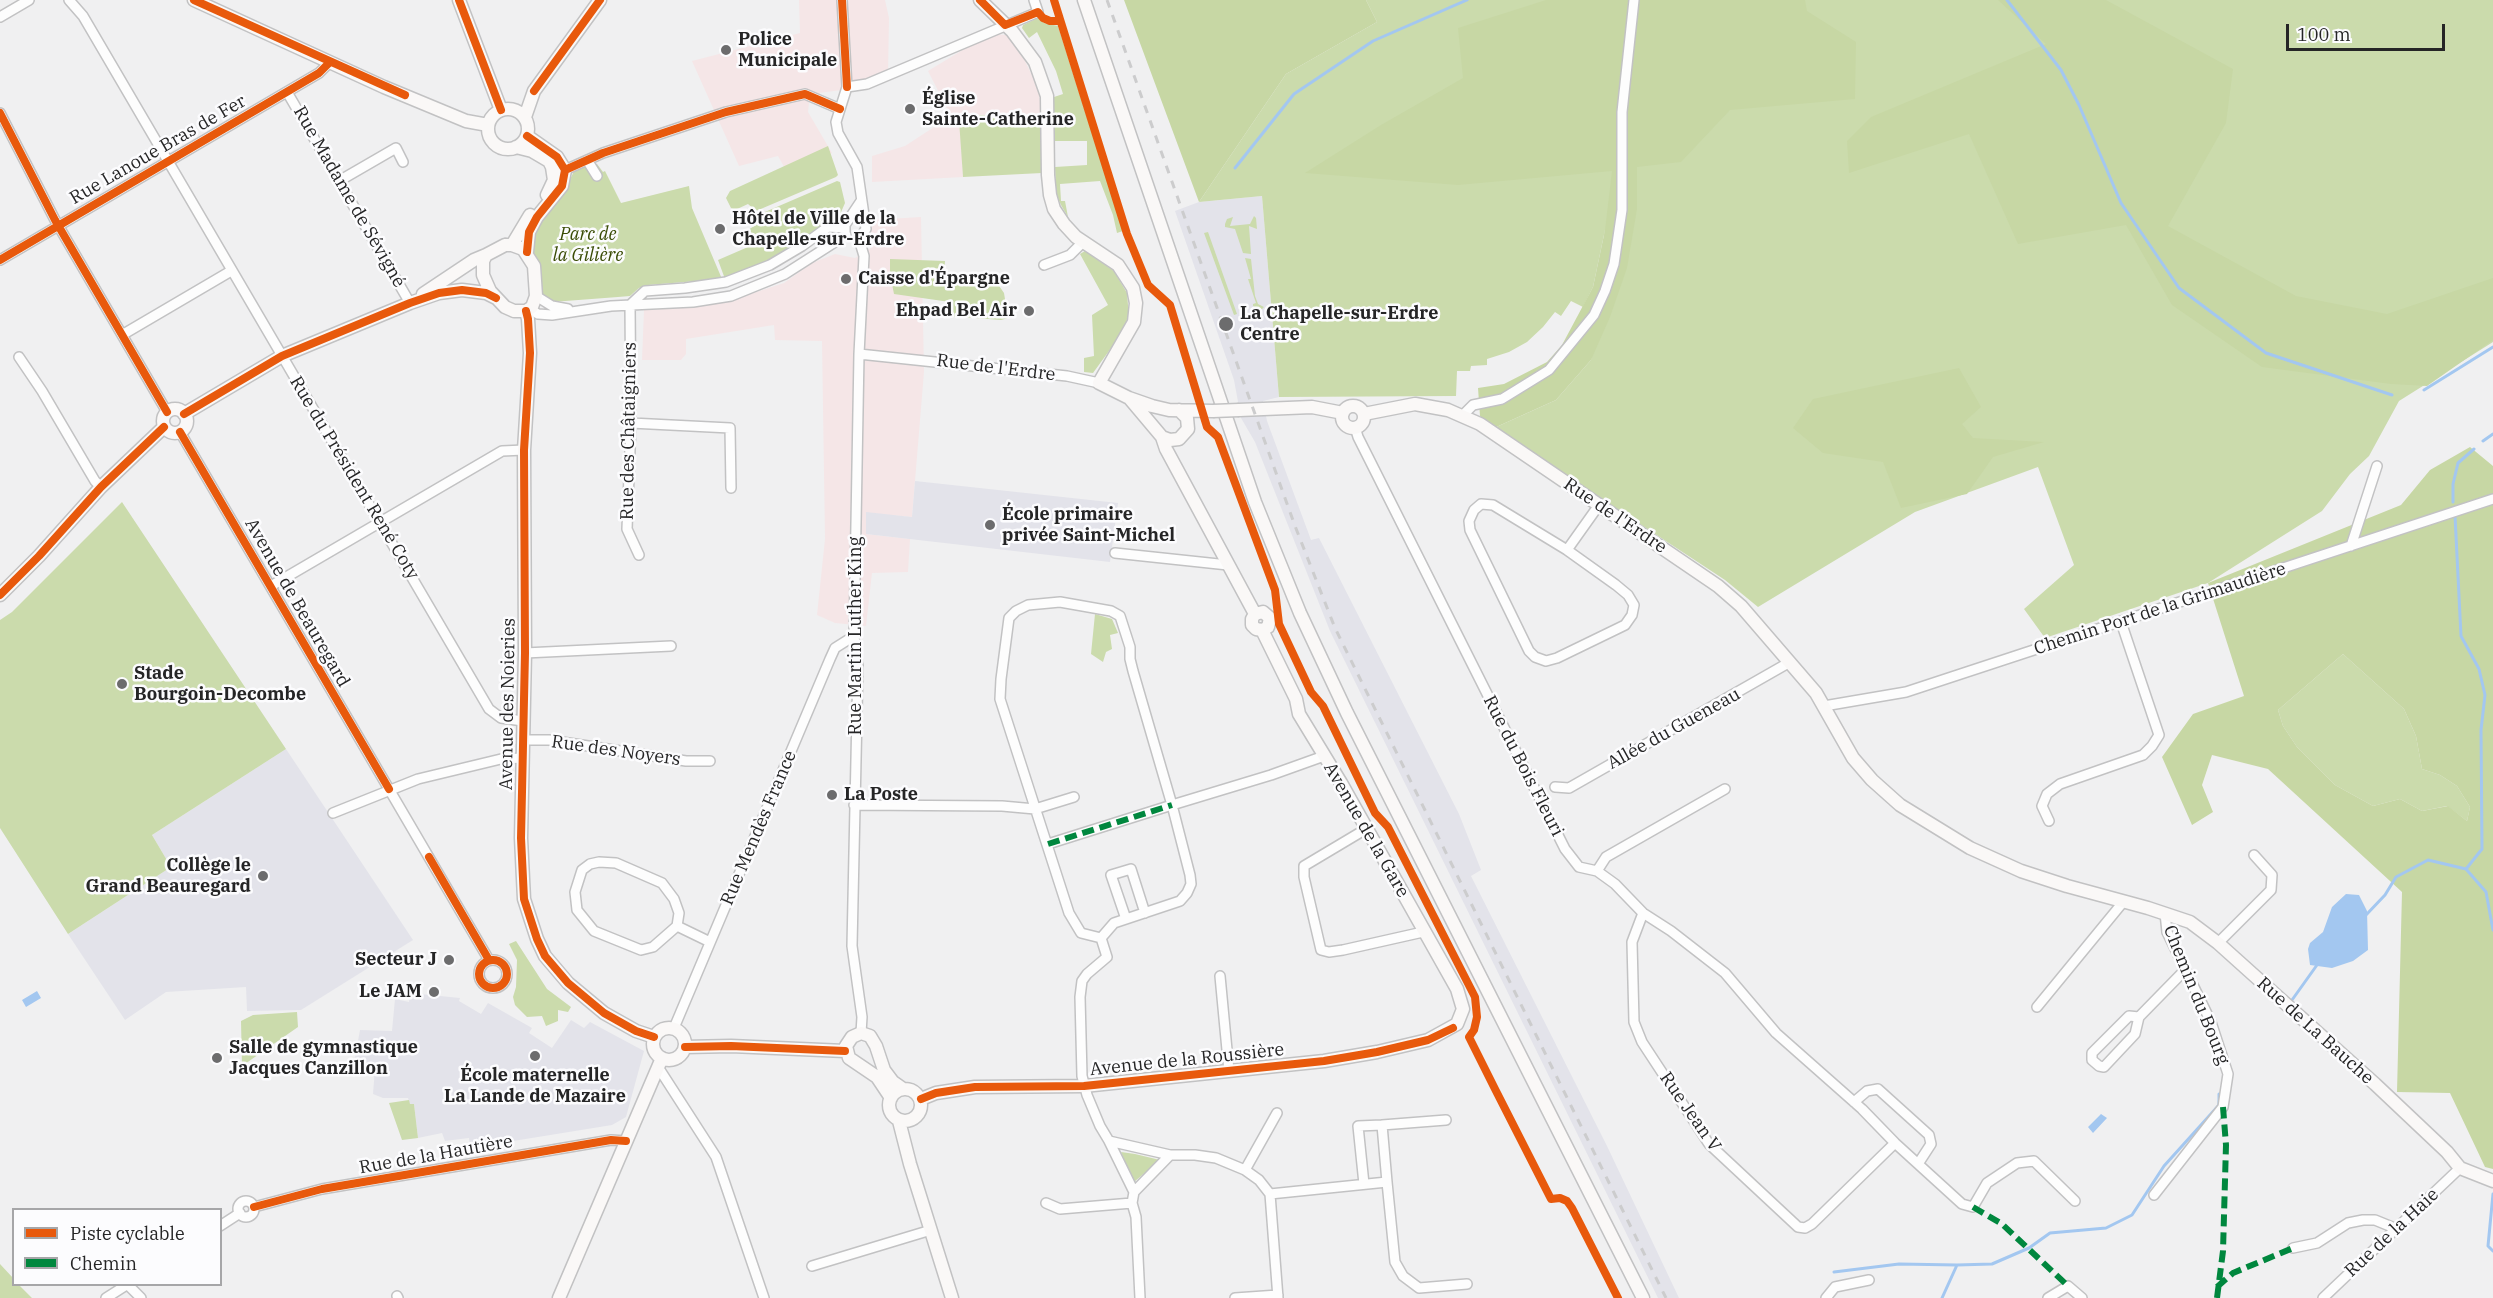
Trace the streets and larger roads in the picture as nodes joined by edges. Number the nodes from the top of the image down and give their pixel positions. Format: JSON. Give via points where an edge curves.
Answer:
{"nodes":[{"id":1,"x":29,"y":0,"type":"edge"},
{"id":2,"x":69,"y":0,"type":"edge"},
{"id":3,"x":194,"y":0,"type":"edge"},
{"id":4,"x":459,"y":0,"type":"edge"},
{"id":5,"x":600,"y":0,"type":"edge"},
{"id":6,"x":842,"y":0,"type":"edge"},
{"id":7,"x":980,"y":0,"type":"edge"},
{"id":8,"x":1034,"y":0,"type":"edge"},
{"id":9,"x":1084,"y":0,"type":"edge"},
{"id":10,"x":1634,"y":0,"type":"edge"},
{"id":11,"x":0,"y":17,"type":"edge"},
{"id":12,"x":1005,"y":25,"type":"junction"},
{"id":13,"x":329,"y":63,"type":"junction"},
{"id":14,"x":847,"y":87,"type":"junction"},
{"id":15,"x":534,"y":91,"type":"junction"},
{"id":16,"x":287,"y":92,"type":"junction"},
{"id":17,"x":507,"y":109,"type":"junction"},
{"id":18,"x":840,"y":109,"type":"junction"},
{"id":19,"x":0,"y":113,"type":"edge"},
{"id":20,"x":525,"y":117,"type":"junction"},
{"id":21,"x":488,"y":125,"type":"junction"},
{"id":22,"x":527,"y":136,"type":"junction"},
{"id":23,"x":516,"y":147,"type":"junction"},
{"id":24,"x":586,"y":160,"type":"junction"},
{"id":25,"x":168,"y":162,"type":"junction"},
{"id":26,"x":403,"y":162,"type":"dead end"},
{"id":27,"x":566,"y":170,"type":"junction"},
{"id":28,"x":597,"y":176,"type":"dead end"},
{"id":29,"x":339,"y":180,"type":"junction"},
{"id":30,"x":861,"y":201,"type":"junction"},
{"id":31,"x":850,"y":220,"type":"junction"},
{"id":32,"x":865,"y":225,"type":"junction"},
{"id":33,"x":59,"y":226,"type":"junction"},
{"id":34,"x":845,"y":232,"type":"junction"},
{"id":35,"x":859,"y":239,"type":"junction"},
{"id":36,"x":1083,"y":242,"type":"junction"},
{"id":37,"x":512,"y":245,"type":"junction"},
{"id":38,"x":527,"y":252,"type":"junction"},
{"id":39,"x":486,"y":255,"type":"junction"},
{"id":40,"x":0,"y":260,"type":"edge"},
{"id":41,"x":1044,"y":265,"type":"dead end"},
{"id":42,"x":231,"y":271,"type":"junction"},
{"id":43,"x":536,"y":296,"type":"junction"},
{"id":44,"x":496,"y":297,"type":"junction"},
{"id":45,"x":410,"y":303,"type":"junction"},
{"id":46,"x":630,"y":304,"type":"junction"},
{"id":47,"x":528,"y":310,"type":"junction"},
{"id":48,"x":574,"y":310,"type":"junction"},
{"id":49,"x":122,"y":335,"type":"junction"},
{"id":50,"x":859,"y":354,"type":"junction"},
{"id":51,"x":282,"y":356,"type":"junction"},
{"id":52,"x":19,"y":357,"type":"dead end"},
{"id":53,"x":1099,"y":383,"type":"junction"},
{"id":54,"x":1129,"y":398,"type":"junction"},
{"id":55,"x":1174,"y":410,"type":"junction"},
{"id":56,"x":167,"y":412,"type":"junction"},
{"id":57,"x":1208,"y":412,"type":"junction"},
{"id":58,"x":1343,"y":413,"type":"junction"},
{"id":59,"x":184,"y":414,"type":"junction"},
{"id":60,"x":1364,"y":414,"type":"junction"},
{"id":61,"x":1463,"y":415,"type":"junction"},
{"id":62,"x":630,"y":423,"type":"junction"},
{"id":63,"x":1188,"y":425,"type":"junction"},
{"id":64,"x":164,"y":427,"type":"junction"},
{"id":65,"x":1355,"y":428,"type":"junction"},
{"id":66,"x":180,"y":432,"type":"junction"},
{"id":67,"x":1160,"y":433,"type":"junction"},
{"id":68,"x":1175,"y":440,"type":"junction"},
{"id":69,"x":524,"y":450,"type":"junction"},
{"id":70,"x":1174,"y":462,"type":"junction"},
{"id":71,"x":2377,"y":466,"type":"dead end"},
{"id":72,"x":101,"y":487,"type":"junction"},
{"id":73,"x":730,"y":488,"type":"dead end"},
{"id":74,"x":2493,"y":499,"type":"edge"},
{"id":75,"x":1599,"y":505,"type":"junction"},
{"id":76,"x":380,"y":523,"type":"junction"},
{"id":77,"x":2351,"y":546,"type":"junction"},
{"id":78,"x":1567,"y":550,"type":"junction"},
{"id":79,"x":1115,"y":553,"type":"dead end"},
{"id":80,"x":639,"y":555,"type":"dead end"},
{"id":81,"x":1228,"y":565,"type":"junction"},
{"id":82,"x":271,"y":586,"type":"junction"},
{"id":83,"x":0,"y":595,"type":"edge"},
{"id":84,"x":2121,"y":622,"type":"junction"},
{"id":85,"x":854,"y":636,"type":"junction"},
{"id":86,"x":671,"y":646,"type":"dead end"},
{"id":87,"x":525,"y":653,"type":"junction"},
{"id":88,"x":1790,"y":663,"type":"junction"},
{"id":89,"x":1824,"y":706,"type":"junction"},
{"id":90,"x":523,"y":721,"type":"junction"},
{"id":91,"x":523,"y":740,"type":"junction"},
{"id":92,"x":1324,"y":756,"type":"junction"},
{"id":93,"x":523,"y":758,"type":"junction"},
{"id":94,"x":710,"y":761,"type":"dead end"},
{"id":95,"x":1555,"y":787,"type":"dead end"},
{"id":96,"x":389,"y":789,"type":"junction"},
{"id":97,"x":1725,"y":789,"type":"dead end"},
{"id":98,"x":1074,"y":796,"type":"dead end"},
{"id":99,"x":854,"y":805,"type":"junction"},
{"id":100,"x":1172,"y":805,"type":"junction"},
{"id":101,"x":1035,"y":809,"type":"junction"},
{"id":102,"x":333,"y":813,"type":"dead end"},
{"id":103,"x":2049,"y":821,"type":"dead end"},
{"id":104,"x":1366,"y":829,"type":"junction"},
{"id":105,"x":1048,"y":844,"type":"junction"},
{"id":106,"x":2254,"y":855,"type":"dead end"},
{"id":107,"x":1597,"y":871,"type":"junction"},
{"id":108,"x":2124,"y":901,"type":"junction"},
{"id":109,"x":1145,"y":913,"type":"junction"},
{"id":110,"x":1643,"y":913,"type":"junction"},
{"id":111,"x":2165,"y":914,"type":"junction"},
{"id":112,"x":1126,"y":919,"type":"junction"},
{"id":113,"x":677,"y":926,"type":"junction"},
{"id":114,"x":1423,"y":932,"type":"junction"},
{"id":115,"x":1101,"y":938,"type":"junction"},
{"id":116,"x":710,"y":942,"type":"junction"},
{"id":117,"x":2218,"y":943,"type":"junction"},
{"id":118,"x":489,"y":960,"type":"dead end"},
{"id":119,"x":2184,"y":971,"type":"junction"},
{"id":120,"x":1220,"y":976,"type":"dead end"},
{"id":121,"x":2037,"y":1007,"type":"dead end"},
{"id":122,"x":2139,"y":1017,"type":"junction"},
{"id":123,"x":674,"y":1028,"type":"junction"},
{"id":124,"x":1453,"y":1028,"type":"joint"},
{"id":125,"x":861,"y":1033,"type":"junction"},
{"id":126,"x":654,"y":1037,"type":"junction"},
{"id":127,"x":685,"y":1047,"type":"junction"},
{"id":128,"x":845,"y":1051,"type":"junction"},
{"id":129,"x":660,"y":1063,"type":"junction"},
{"id":130,"x":1229,"y":1071,"type":"junction"},
{"id":131,"x":1084,"y":1086,"type":"junction"},
{"id":132,"x":903,"y":1089,"type":"junction"},
{"id":133,"x":891,"y":1098,"type":"junction"},
{"id":134,"x":921,"y":1099,"type":"junction"},
{"id":135,"x":1854,"y":1102,"type":"junction"},
{"id":136,"x":1277,"y":1113,"type":"dead end"},
{"id":137,"x":1446,"y":1120,"type":"dead end"},
{"id":138,"x":899,"y":1121,"type":"junction"},
{"id":139,"x":1382,"y":1125,"type":"junction"},
{"id":140,"x":626,"y":1141,"type":"junction"},
{"id":141,"x":1109,"y":1141,"type":"junction"},
{"id":142,"x":1895,"y":1143,"type":"junction"},
{"id":143,"x":1170,"y":1155,"type":"junction"},
{"id":144,"x":1918,"y":1164,"type":"junction"},
{"id":145,"x":2460,"y":1168,"type":"junction"},
{"id":146,"x":1245,"y":1170,"type":"junction"},
{"id":147,"x":2493,"y":1181,"type":"edge"},
{"id":148,"x":1387,"y":1182,"type":"junction"},
{"id":149,"x":1364,"y":1184,"type":"junction"},
{"id":150,"x":1134,"y":1192,"type":"junction"},
{"id":151,"x":1270,"y":1194,"type":"junction"},
{"id":152,"x":2154,"y":1195,"type":"dead end"},
{"id":153,"x":2075,"y":1201,"type":"dead end"},
{"id":154,"x":1046,"y":1203,"type":"dead end"},
{"id":155,"x":1132,"y":1203,"type":"junction"},
{"id":156,"x":222,"y":1225,"type":"edge"},
{"id":157,"x":2397,"y":1229,"type":"junction"},
{"id":158,"x":931,"y":1230,"type":"junction"},
{"id":159,"x":2293,"y":1248,"type":"dead end"},
{"id":160,"x":812,"y":1266,"type":"dead end"},
{"id":161,"x":1869,"y":1280,"type":"dead end"},
{"id":162,"x":1467,"y":1284,"type":"dead end"},
{"id":163,"x":126,"y":1286,"type":"edge"},
{"id":164,"x":129,"y":1286,"type":"edge"},
{"id":165,"x":2328,"y":1296,"type":"edge"},
{"id":166,"x":1278,"y":1297,"type":"edge"},
{"id":167,"x":106,"y":1298,"type":"edge"},
{"id":168,"x":141,"y":1298,"type":"edge"},
{"id":169,"x":559,"y":1298,"type":"edge"},
{"id":170,"x":764,"y":1298,"type":"edge"},
{"id":171,"x":952,"y":1298,"type":"edge"},
{"id":172,"x":1140,"y":1298,"type":"edge"},
{"id":173,"x":1235,"y":1298,"type":"edge"},
{"id":174,"x":1643,"y":1298,"type":"edge"},
{"id":175,"x":1826,"y":1298,"type":"edge"},
{"id":176,"x":2048,"y":1298,"type":"edge"},
{"id":177,"x":2082,"y":1298,"type":"edge"}],
"edges":[{"from":1,"to":11,"type":"street"},
{"from":2,"to":25,"type":"street","name":"Rue du Président René Coty","via":[[83,16]]},
{"from":3,"to":13,"type":"street"},
{"from":4,"to":17,"type":"street"},
{"from":5,"to":15,"type":"street"},
{"from":6,"to":14,"type":"street"},
{"from":7,"to":12,"type":"street"},
{"from":8,"to":12,"type":"street","via":[[1038,12]]},
{"from":9,"to":174,"type":"street","via":[[1251,492],[1300,614]]},
{"from":10,"to":61,"type":"street","via":[[1622,112],[1622,210],[1614,264],[1605,291],[1594,315],[1549,370],[1502,399],[1473,405]]},
{"from":12,"to":14,"type":"street","via":[[867,84]]},
{"from":12,"to":36,"type":"street","via":[[1035,62],[1047,96],[1051,201],[1064,224]]},
{"from":13,"to":16,"type":"street","name":"Rue Lanoue Bras de Fer"},
{"from":13,"to":21,"type":"street","via":[[466,121]]},
{"from":14,"to":18,"type":"street"},
{"from":15,"to":17,"type":"street"},
{"from":15,"to":20,"type":"street"},
{"from":16,"to":25,"type":"street","name":"Rue Lanoue Bras de Fer"},
{"from":16,"to":29,"type":"street","name":"Rue Madame de Sévigné"},
{"from":17,"to":20,"type":"street"},
{"from":17,"to":21,"type":"street","via":[[491,117]]},
{"from":18,"to":24,"type":"street","via":[[805,94],[726,112]]},
{"from":18,"to":30,"type":"street","via":[[838,133],[857,167]]},
{"from":19,"to":33,"type":"street"},
{"from":20,"to":22,"type":"street"},
{"from":21,"to":23,"type":"street","via":[[489,135],[497,146]]},
{"from":22,"to":23,"type":"street"},
{"from":22,"to":27,"type":"street","via":[[557,157]]},
{"from":23,"to":37,"type":"street","via":[[549,161],[554,180]]},
{"from":24,"to":27,"type":"street"},
{"from":24,"to":28,"type":"street"},
{"from":25,"to":33,"type":"street","name":"Rue Lanoue Bras de Fer"},
{"from":25,"to":42,"type":"street","name":"Rue du Président René Coty"},
{"from":26,"to":29,"type":"street","via":[[396,148]]},
{"from":27,"to":38,"type":"street","via":[[562,186],[537,217]]},
{"from":29,"to":45,"type":"street","name":"Rue Madame de Sévigné"},
{"from":30,"to":31,"type":"street"},
{"from":30,"to":32,"type":"street"},
{"from":31,"to":32,"type":"street"},
{"from":31,"to":34,"type":"street"},
{"from":32,"to":35,"type":"street","via":[[865,233]]},
{"from":33,"to":40,"type":"street","name":"Rue Lanoue Bras de Fer"},
{"from":33,"to":49,"type":"street"},
{"from":34,"to":35,"type":"street","via":[[854,240]]},
{"from":34,"to":46,"type":"street","via":[[785,274],[731,296]]},
{"from":34,"to":46,"type":"street","via":[[828,227],[770,265],[726,282],[645,291]]},
{"from":35,"to":50,"type":"street","name":"Rue Martin Luther King","via":[[864,256]]},
{"from":36,"to":41,"type":"street","via":[[1070,255]]},
{"from":36,"to":53,"type":"street","via":[[1125,273],[1136,303],[1130,330]]},
{"from":37,"to":38,"type":"street"},
{"from":37,"to":39,"type":"street","via":[[501,246]]},
{"from":38,"to":43,"type":"street","via":[[536,274]]},
{"from":39,"to":44,"type":"street","via":[[483,275]]},
{"from":39,"to":45,"type":"street"},
{"from":42,"to":49,"type":"street"},
{"from":42,"to":51,"type":"street","name":"Rue du Président René Coty"},
{"from":43,"to":47,"type":"street"},
{"from":43,"to":48,"type":"street","via":[[552,306]]},
{"from":44,"to":45,"type":"street","via":[[462,290]]},
{"from":44,"to":47,"type":"street","via":[[514,311]]},
{"from":45,"to":51,"type":"street"},
{"from":46,"to":48,"type":"street"},
{"from":46,"to":62,"type":"street","name":"Rue des Châtaigniers"},
{"from":47,"to":48,"type":"street","via":[[552,315]]},
{"from":47,"to":69,"type":"street","name":"Avenue des Noieries","via":[[530,353]]},
{"from":49,"to":56,"type":"street"},
{"from":50,"to":53,"type":"street","name":"Rue de l'Erdre","via":[[1067,376]]},
{"from":50,"to":85,"type":"street","name":"Rue Martin Luther King"},
{"from":51,"to":59,"type":"street"},
{"from":51,"to":76,"type":"street","name":"Rue du Président René Coty"},
{"from":52,"to":72,"type":"street"},
{"from":53,"to":54,"type":"street","name":"Rue de l'Erdre"},
{"from":54,"to":55,"type":"street","name":"Rue de l'Erdre"},
{"from":54,"to":67,"type":"street","name":"Rue de l'Erdre"},
{"from":55,"to":57,"type":"street","name":"Rue de l'Erdre"},
{"from":55,"to":63,"type":"street","via":[[1185,415]]},
{"from":55,"to":67,"type":"street","via":[[1158,419]]},
{"from":56,"to":59,"type":"street","via":[[174,409]]},
{"from":56,"to":64,"type":"street"},
{"from":57,"to":58,"type":"street","name":"Rue de l'Erdre","bridge":true,"via":[[1312,407]]},
{"from":57,"to":63,"type":"street"},
{"from":58,"to":60,"type":"street","via":[[1354,406]]},
{"from":58,"to":65,"type":"street","via":[[1345,424]]},
{"from":59,"to":66,"type":"street","via":[[186,424]]},
{"from":60,"to":61,"type":"street","name":"Rue de l'Erdre","via":[[1415,404],[1433,405]]},
{"from":60,"to":65,"type":"street","via":[[1362,424]]},
{"from":61,"to":75,"type":"street","name":"Rue de l'Erdre"},
{"from":62,"to":73,"type":"street","via":[[730,428]]},
{"from":62,"to":80,"type":"street","name":"Rue des Châtaigniers","via":[[627,529]]},
{"from":63,"to":68,"type":"street","via":[[1183,436]]},
{"from":64,"to":66,"type":"street","via":[[169,432]]},
{"from":64,"to":72,"type":"street"},
{"from":65,"to":107,"type":"street","name":"Rue du Bois Fleuri","via":[[1565,849],[1579,867]]},
{"from":66,"to":82,"type":"street","name":"Avenue de Beauregard"},
{"from":67,"to":68,"type":"street"},
{"from":67,"to":70,"type":"street","name":"Avenue de la Gare"},
{"from":68,"to":70,"type":"street"},
{"from":69,"to":76,"type":"street","via":[[502,451]]},
{"from":69,"to":87,"type":"street","name":"Avenue des Noieries"},
{"from":70,"to":81,"type":"street","name":"Avenue de la Gare"},
{"from":71,"to":77,"type":"street"},
{"from":72,"to":83,"type":"street"},
{"from":74,"to":77,"type":"street","name":"Chemin Port de la Grimaudière"},
{"from":75,"to":78,"type":"street"},
{"from":75,"to":88,"type":"street","name":"Rue de l'Erdre","via":[[1718,586],[1741,606]]},
{"from":76,"to":82,"type":"street"},
{"from":76,"to":90,"type":"street","name":"Rue du Président René Coty","via":[[489,710],[501,718]]},
{"from":77,"to":84,"type":"street","name":"Chemin Port de la Grimaudière"},
{"from":78,"to":78,"type":"street","via":[[1628,595],[1634,605],[1625,625],[1546,660],[1529,651],[1469,521],[1481,504],[1493,505]]},
{"from":79,"to":81,"type":"street"},
{"from":81,"to":92,"type":"street","name":"Avenue de la Gare","via":[[1255,614],[1263,612],[1270,618],[1263,630],[1296,699],[1299,714]]},
{"from":82,"to":96,"type":"street","name":"Avenue de Beauregard"},
{"from":84,"to":89,"type":"street","name":"Chemin Port de la Grimaudière","via":[[1906,692]]},
{"from":84,"to":103,"type":"street","via":[[2160,735],[2143,754],[2060,784],[2047,794],[2042,806]]},
{"from":85,"to":99,"type":"street","name":"Rue Martin Luther King","via":[[858,666]]},
{"from":85,"to":116,"type":"street","name":"Rue Mendès France","via":[[836,648],[830,659]]},
{"from":86,"to":87,"type":"street"},
{"from":87,"to":90,"type":"street","name":"Avenue des Noieries"},
{"from":88,"to":89,"type":"street","name":"Rue de l'Erdre"},
{"from":88,"to":95,"type":"street","name":"Allée du Gueneau","via":[[1569,788]]},
{"from":89,"to":108,"type":"street","name":"Rue de La Bauche","via":[[1853,758],[1872,780],[1900,805],[1941,832],[2021,872]]},
{"from":90,"to":91,"type":"street","name":"Avenue des Noieries"},
{"from":91,"to":93,"type":"street","name":"Avenue des Noieries"},
{"from":91,"to":94,"type":"street","name":"Rue des Noyers"},
{"from":92,"to":100,"type":"street"},
{"from":92,"to":104,"type":"street","name":"Avenue de la Gare"},
{"from":93,"to":96,"type":"street","via":[[501,759]]},
{"from":93,"to":126,"type":"street","name":"Avenue des Noieries","via":[[524,898],[537,939],[545,956],[583,996],[604,1013]]},
{"from":96,"to":102,"type":"street"},
{"from":96,"to":118,"type":"street","name":"Avenue de Beauregard"},
{"from":97,"to":107,"type":"street","via":[[1606,856]]},
{"from":98,"to":101,"type":"street"},
{"from":99,"to":101,"type":"street"},
{"from":99,"to":125,"type":"street","name":"Rue Martin Luther King","via":[[852,946]]},
{"from":100,"to":101,"type":"street","via":[[1120,616],[1111,610],[1043,602],[1028,605],[1009,618],[1000,689],[1008,729]]},
{"from":100,"to":105,"type":"street"},
{"from":100,"to":109,"type":"street","via":[[1191,884],[1180,902]]},
{"from":101,"to":105,"type":"street"},
{"from":104,"to":114,"type":"street","name":"Avenue de la Gare"},
{"from":104,"to":114,"type":"street","via":[[1304,866],[1321,950],[1343,950]]},
{"from":105,"to":115,"type":"street","via":[[1069,913],[1081,933]]},
{"from":106,"to":117,"type":"street","via":[[2272,875],[2271,890]]},
{"from":107,"to":110,"type":"street","name":"Rue du Bois Fleuri"},
{"from":108,"to":111,"type":"street","name":"Rue de La Bauche"},
{"from":108,"to":121,"type":"street"},
{"from":109,"to":112,"type":"street"},
{"from":109,"to":112,"type":"street","via":[[1131,868],[1111,875]]},
{"from":110,"to":135,"type":"street","name":"Rue du Bois Fleuri","via":[[1725,973],[1776,1033]]},
{"from":110,"to":142,"type":"street","name":"Rue Jean V","via":[[1632,942],[1634,1022],[1642,1042],[1709,1144],[1798,1227],[1812,1224]]},
{"from":111,"to":117,"type":"street","name":"Rue de La Bauche","via":[[2190,922]]},
{"from":111,"to":119,"type":"street","name":"Chemin du Bourg"},
{"from":112,"to":115,"type":"street","via":[[1114,923]]},
{"from":113,"to":113,"type":"street","via":[[679,913],[662,883],[616,863],[590,864],[582,870],[575,902],[594,931],[641,950],[653,947]]},
{"from":113,"to":116,"type":"street"},
{"from":114,"to":124,"type":"street","name":"Avenue de la Gare","via":[[1461,999],[1462,1016]]},
{"from":115,"to":131,"type":"street","via":[[1107,957],[1082,981],[1080,997]]},
{"from":116,"to":123,"type":"street","name":"Rue Mendès France"},
{"from":117,"to":145,"type":"street","name":"Rue de La Bauche","via":[[2423,1129]]},
{"from":119,"to":122,"type":"street"},
{"from":119,"to":152,"type":"street","name":"Chemin du Bourg","via":[[2211,1022],[2228,1074],[2223,1107]]},
{"from":120,"to":130,"type":"street"},
{"from":122,"to":122,"type":"street","via":[[2129,1016],[2092,1053],[2092,1060],[2104,1067],[2135,1034]]},
{"from":123,"to":126,"type":"street","via":[[660,1030]]},
{"from":123,"to":127,"type":"street","via":[[683,1036]]},
{"from":124,"to":130,"type":"street","name":"Avenue de la Roussière","via":[[1428,1040],[1377,1052]]},
{"from":125,"to":128,"type":"street","via":[[848,1040]]},
{"from":125,"to":132,"type":"street","via":[[874,1040],[884,1070]]},
{"from":126,"to":129,"type":"street","via":[[653,1048]]},
{"from":127,"to":128,"type":"street"},
{"from":127,"to":129,"type":"street","via":[[675,1059]]},
{"from":128,"to":133,"type":"street","via":[[882,1082]]},
{"from":129,"to":140,"type":"street"},
{"from":129,"to":170,"type":"street","via":[[716,1157]]},
{"from":130,"to":131,"type":"street","name":"Avenue de la Roussière"},
{"from":131,"to":134,"type":"street","name":"Avenue de la Roussière","via":[[975,1087]]},
{"from":131,"to":141,"type":"street"},
{"from":132,"to":133,"type":"street"},
{"from":132,"to":134,"type":"street"},
{"from":133,"to":138,"type":"street","via":[[889,1108]]},
{"from":134,"to":138,"type":"street","via":[[920,1114],[907,1122]]},
{"from":135,"to":142,"type":"street","name":"Rue du Bois Fleuri"},
{"from":135,"to":144,"type":"street","via":[[1867,1091],[1878,1089],[1929,1135],[1932,1144]]},
{"from":136,"to":146,"type":"street"},
{"from":137,"to":139,"type":"street"},
{"from":138,"to":158,"type":"street"},
{"from":139,"to":148,"type":"street"},
{"from":139,"to":149,"type":"street","via":[[1358,1126]]},
{"from":140,"to":156,"type":"street","name":"Rue de la Hautière","via":[[611,1140],[322,1189],[254,1207],[244,1201],[239,1205],[240,1213]]},
{"from":140,"to":169,"type":"street"},
{"from":141,"to":143,"type":"street"},
{"from":141,"to":150,"type":"street"},
{"from":142,"to":144,"type":"street","name":"Rue du Bois Fleuri"},
{"from":143,"to":146,"type":"street","via":[[1216,1158]]},
{"from":143,"to":150,"type":"street"},
{"from":144,"to":153,"type":"street","name":"Rue du Bois Fleuri","via":[[1962,1204],[1972,1207],[1987,1183],[2017,1163],[2034,1161]]},
{"from":145,"to":147,"type":"street","name":"Rue de La Bauche"},
{"from":145,"to":157,"type":"street","name":"Rue de la Haie"},
{"from":146,"to":151,"type":"street","via":[[1260,1180]]},
{"from":148,"to":149,"type":"street"},
{"from":148,"to":162,"type":"street","via":[[1395,1262],[1403,1276],[1419,1288]]},
{"from":149,"to":151,"type":"street"},
{"from":150,"to":155,"type":"street"},
{"from":151,"to":166,"type":"street"},
{"from":154,"to":155,"type":"street","via":[[1060,1209]]},
{"from":155,"to":172,"type":"street"},
{"from":157,"to":159,"type":"street","via":[[2375,1220],[2363,1220],[2348,1223],[2317,1243]]},
{"from":157,"to":165,"type":"street","name":"Rue de la Haie"},
{"from":158,"to":160,"type":"street"},
{"from":158,"to":171,"type":"street"},
{"from":161,"to":175,"type":"street","via":[[1835,1287]]},
{"from":163,"to":167,"type":"street"},
{"from":164,"to":168,"type":"street"},
{"from":166,"to":173,"type":"street"},
{"from":176,"to":177,"type":"street","via":[[2068,1286]]}]}
